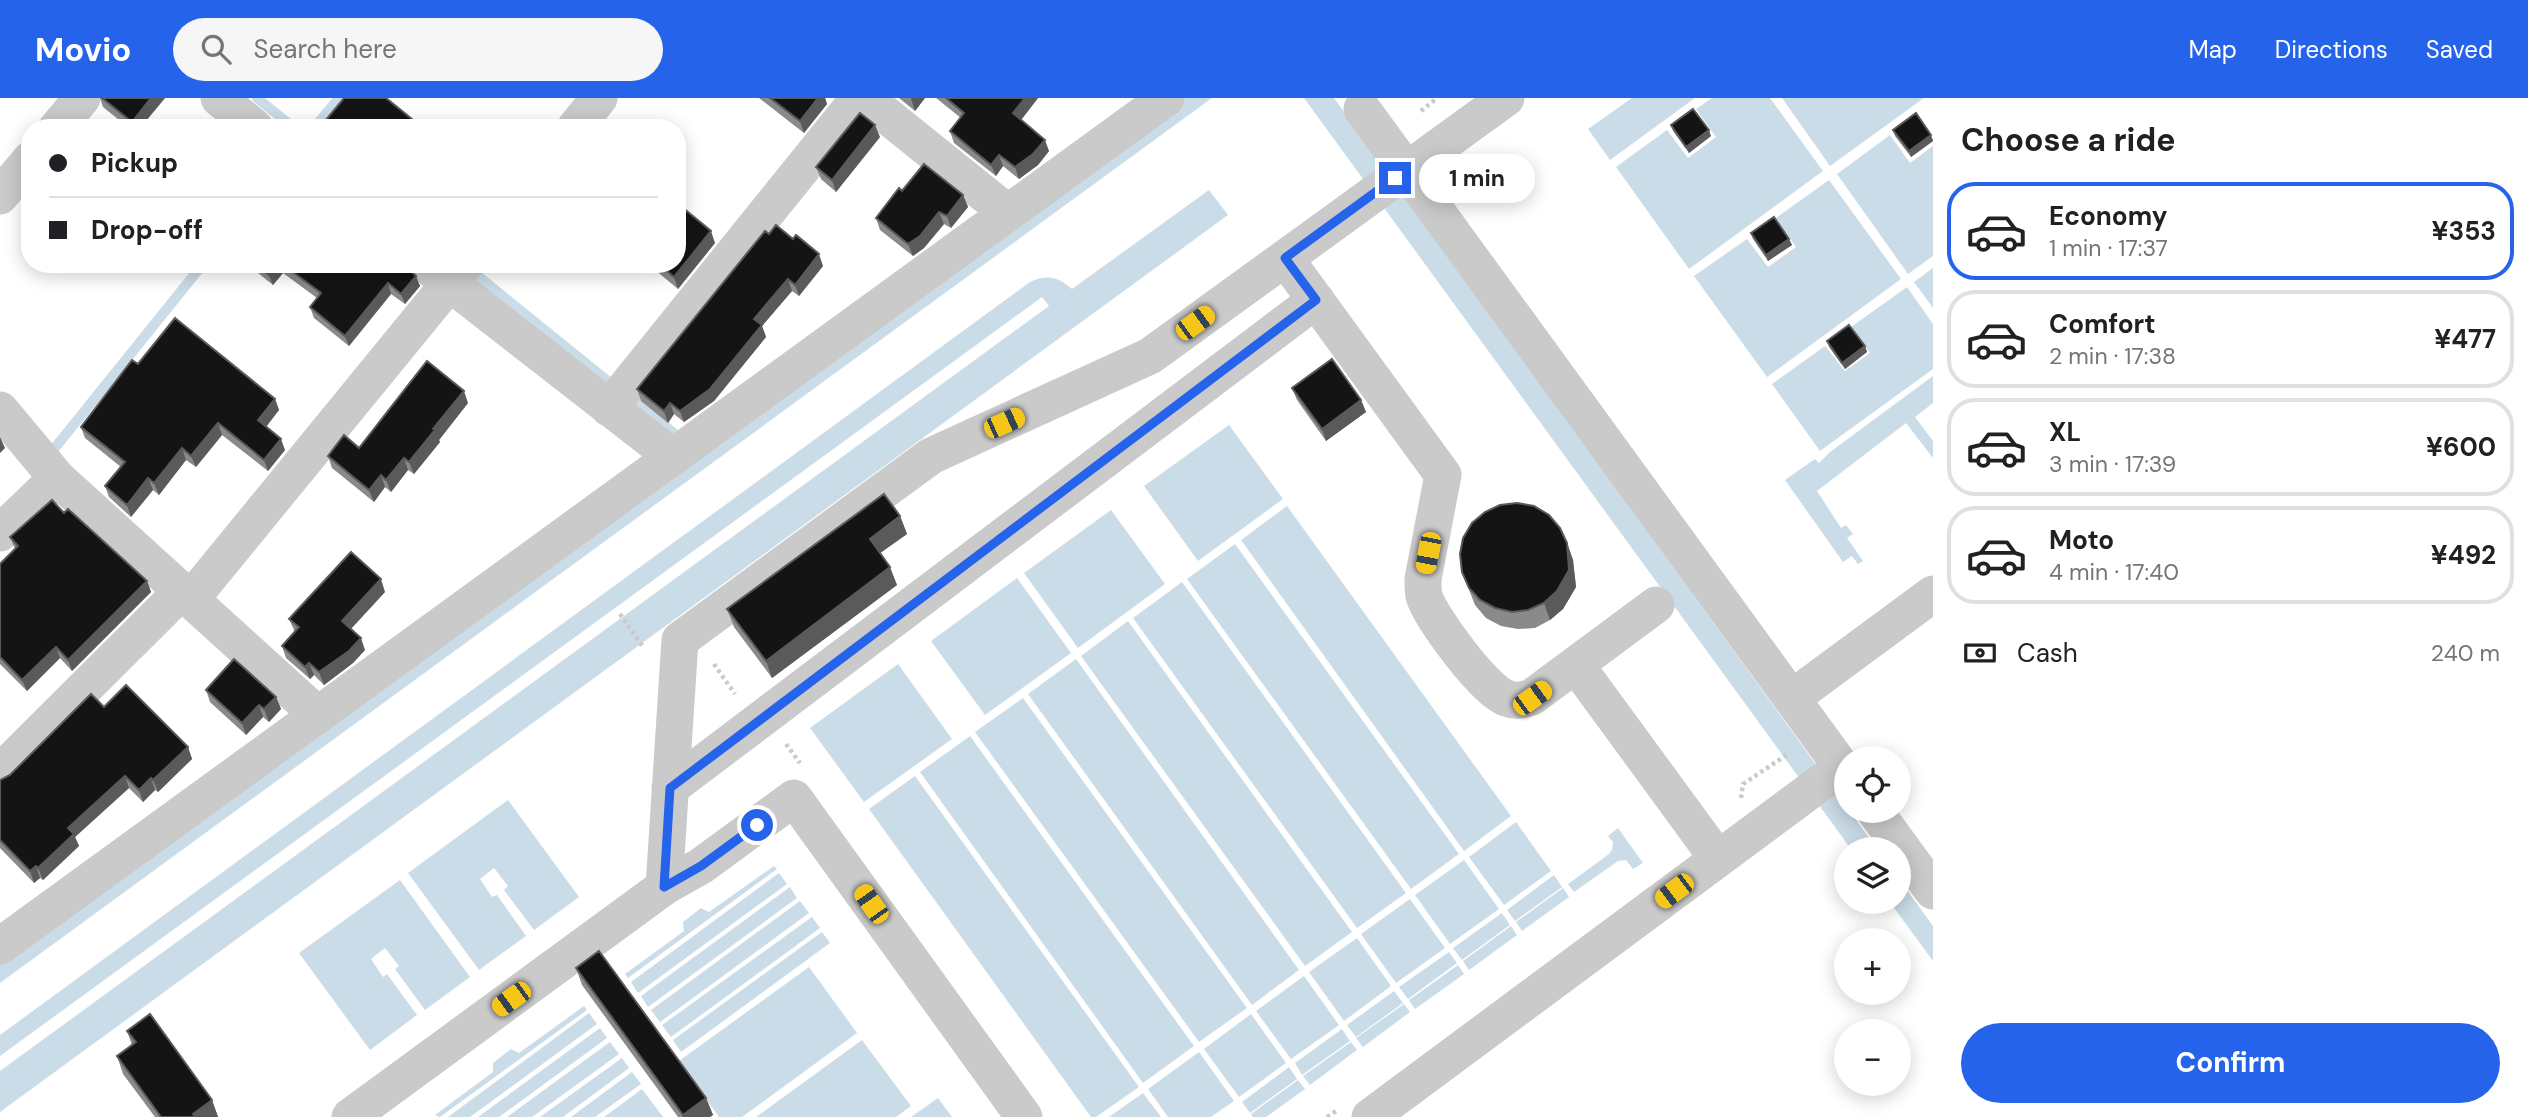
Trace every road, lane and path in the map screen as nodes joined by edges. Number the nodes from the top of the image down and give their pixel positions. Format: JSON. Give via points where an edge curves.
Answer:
{"nodes":[{"id":1,"x":82,"y":98,"type":"edge"},
{"id":2,"x":219,"y":98,"type":"edge"},
{"id":3,"x":599,"y":98,"type":"edge"},
{"id":4,"x":859,"y":98,"type":"edge"},
{"id":5,"x":865,"y":98,"type":"edge"},
{"id":6,"x":1166,"y":98,"type":"edge"},
{"id":7,"x":1437,"y":98,"type":"edge"},
{"id":8,"x":1506,"y":98,"type":"edge"},
{"id":9,"x":1362,"y":109,"type":"dead end"},
{"id":10,"x":1421,"y":111,"type":"dead end"},
{"id":11,"x":64,"y":119,"type":"edge"},
{"id":12,"x":245,"y":119,"type":"edge"},
{"id":13,"x":582,"y":119,"type":"edge"},
{"id":14,"x":21,"y":171,"type":"edge"},
{"id":15,"x":1391,"y":181,"type":"junction"},
{"id":16,"x":0,"y":196,"type":"edge"},
{"id":17,"x":1008,"y":213,"type":"junction"},
{"id":18,"x":1285,"y":258,"type":"junction"},
{"id":19,"x":444,"y":273,"type":"edge"},
{"id":20,"x":448,"y":273,"type":"edge"},
{"id":21,"x":1316,"y":300,"type":"junction"},
{"id":22,"x":609,"y":408,"type":"junction"},
{"id":23,"x":0,"y":411,"type":"edge"},
{"id":24,"x":673,"y":457,"type":"junction"},
{"id":25,"x":57,"y":478,"type":"junction"},
{"id":26,"x":0,"y":533,"type":"edge"},
{"id":27,"x":1933,"y":594,"type":"edge"},
{"id":28,"x":186,"y":595,"type":"junction"},
{"id":29,"x":1656,"y":605,"type":"dead end"},
{"id":30,"x":620,"y":614,"type":"dead end"},
{"id":31,"x":643,"y":646,"type":"dead end"},
{"id":32,"x":1576,"y":665,"type":"junction"},
{"id":33,"x":1792,"y":698,"type":"junction"},
{"id":34,"x":318,"y":715,"type":"junction"},
{"id":35,"x":0,"y":772,"type":"edge"},
{"id":36,"x":1830,"y":778,"type":"edge"},
{"id":37,"x":670,"y":788,"type":"junction"},
{"id":38,"x":1883,"y":823,"type":"edge"},
{"id":39,"x":1718,"y":859,"type":"junction"},
{"id":40,"x":664,"y":887,"type":"junction"},
{"id":41,"x":1933,"y":891,"type":"edge"},
{"id":42,"x":0,"y":946,"type":"edge"},
{"id":43,"x":388,"y":1106,"type":"edge"},
{"id":44,"x":350,"y":1117,"type":"edge"},
{"id":45,"x":1024,"y":1117,"type":"edge"},
{"id":46,"x":1370,"y":1117,"type":"edge"}],
"edges":[{"from":1,"to":11,"type":"street"},
{"from":2,"to":12,"type":"street"},
{"from":3,"to":13,"type":"street"},
{"from":4,"to":22,"type":"street"},
{"from":5,"to":17,"type":"street"},
{"from":6,"to":17,"type":"street"},
{"from":7,"to":10,"type":"path"},
{"from":8,"to":15,"type":"street"},
{"from":9,"to":15,"type":"street"},
{"from":14,"to":16,"type":"street"},
{"from":15,"to":18,"type":"street"},
{"from":15,"to":33,"type":"street"},
{"from":17,"to":24,"type":"street"},
{"from":18,"to":21,"type":"street"},
{"from":18,"to":37,"type":"street","via":[[1150,356],[931,456],[680,640]]},
{"from":19,"to":28,"type":"street"},
{"from":20,"to":22,"type":"street"},
{"from":21,"to":32,"type":"street","via":[[1443,475],[1423,594],[1478,677],[1504,698],[1518,702],[1532,698]]},
{"from":21,"to":37,"type":"street"},
{"from":22,"to":24,"type":"street"},
{"from":23,"to":25,"type":"street"},
{"from":24,"to":34,"type":"street"},
{"from":25,"to":26,"type":"street"},
{"from":25,"to":28,"type":"street"},
{"from":27,"to":33,"type":"street"},
{"from":28,"to":34,"type":"street"},
{"from":28,"to":35,"type":"street"},
{"from":29,"to":32,"type":"street"},
{"from":30,"to":31,"type":"path"},
{"from":32,"to":39,"type":"street"},
{"from":33,"to":36,"type":"street"},
{"from":34,"to":42,"type":"street"},
{"from":36,"to":39,"type":"street"},
{"from":37,"to":40,"type":"street"},
{"from":38,"to":41,"type":"street"},
{"from":39,"to":46,"type":"street"},
{"from":40,"to":43,"type":"street"},
{"from":40,"to":45,"type":"street","via":[[701,866],[794,798]]},
{"from":43,"to":44,"type":"street"}]}
